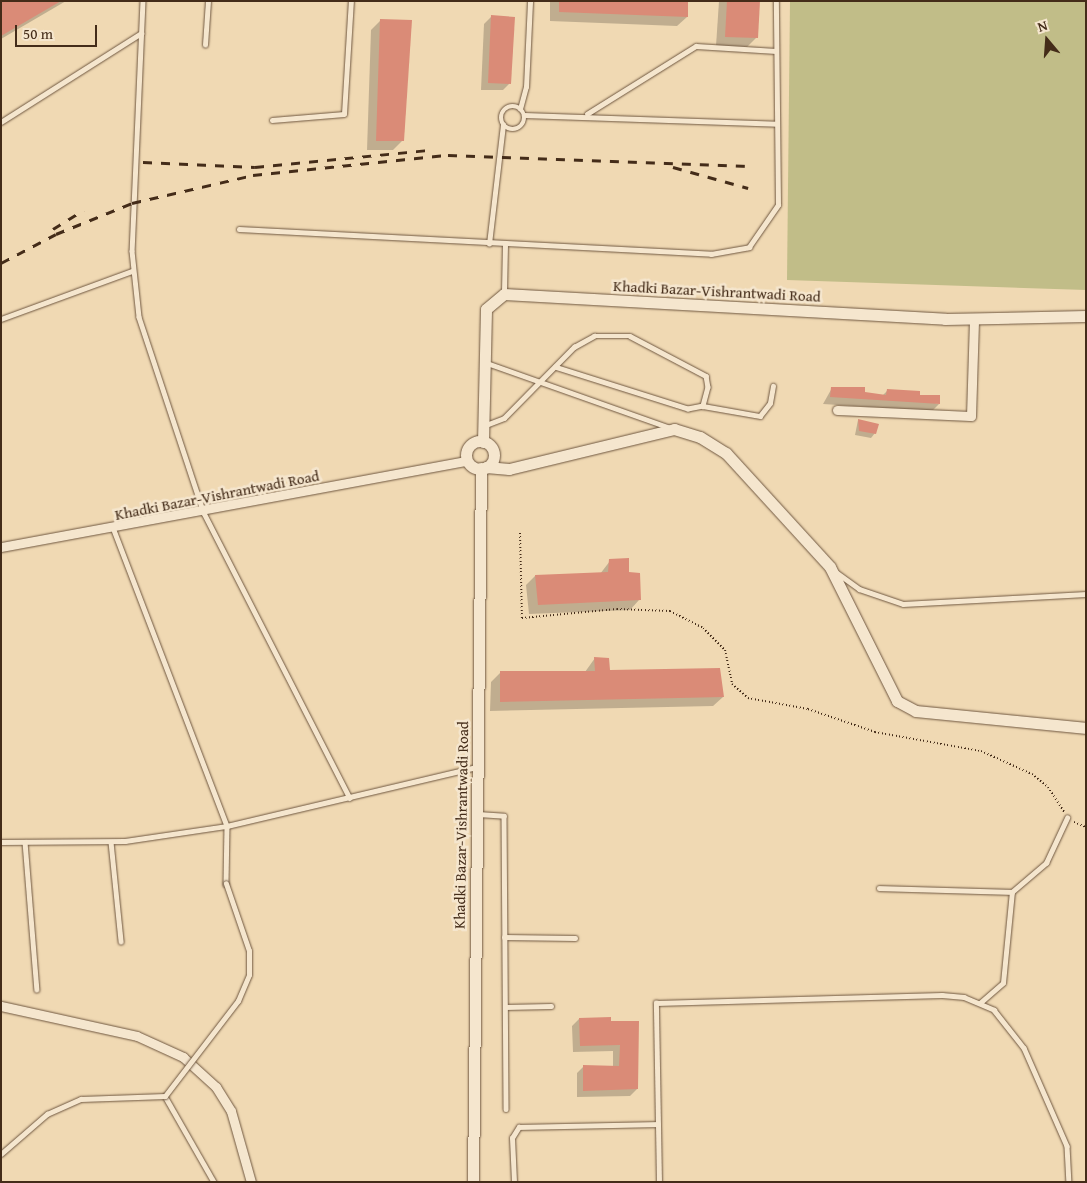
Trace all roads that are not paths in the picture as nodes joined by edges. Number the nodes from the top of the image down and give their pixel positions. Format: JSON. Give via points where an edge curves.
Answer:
{"nodes":[{"id":1,"x":143,"y":1,"type":"edge"},
{"id":2,"x":208,"y":1,"type":"edge"},
{"id":3,"x":351,"y":1,"type":"edge"},
{"id":4,"x":530,"y":1,"type":"edge"},
{"id":5,"x":776,"y":1,"type":"edge"},
{"id":6,"x":141,"y":34,"type":"junction"},
{"id":7,"x":205,"y":45,"type":"dead end"},
{"id":8,"x":776,"y":51,"type":"junction"},
{"id":9,"x":520,"y":109,"type":"junction"},
{"id":10,"x":586,"y":114,"type":"junction"},
{"id":11,"x":524,"y":116,"type":"junction"},
{"id":12,"x":272,"y":120,"type":"dead end"},
{"id":13,"x":1,"y":122,"type":"edge"},
{"id":14,"x":777,"y":124,"type":"junction"},
{"id":15,"x":503,"y":125,"type":"junction"},
{"id":16,"x":239,"y":229,"type":"dead end"},
{"id":17,"x":490,"y":244,"type":"junction"},
{"id":18,"x":505,"y":245,"type":"junction"},
{"id":19,"x":132,"y":270,"type":"junction"},
{"id":20,"x":504,"y":294,"type":"junction"},
{"id":21,"x":1086,"y":316,"type":"edge"},
{"id":22,"x":974,"y":318,"type":"junction"},
{"id":23,"x":1,"y":319,"type":"edge"},
{"id":24,"x":485,"y":362,"type":"junction"},
{"id":25,"x":555,"y":367,"type":"junction"},
{"id":26,"x":539,"y":382,"type":"junction"},
{"id":27,"x":773,"y":386,"type":"dead end"},
{"id":28,"x":703,"y":406,"type":"junction"},
{"id":29,"x":836,"y":410,"type":"dead end"},
{"id":30,"x":486,"y":425,"type":"junction"},
{"id":31,"x":674,"y":429,"type":"junction"},
{"id":32,"x":483,"y":442,"type":"junction"},
{"id":33,"x":467,"y":461,"type":"junction"},
{"id":34,"x":483,"y":468,"type":"junction"},
{"id":35,"x":204,"y":513,"type":"junction"},
{"id":36,"x":114,"y":530,"type":"junction"},
{"id":37,"x":1,"y":547,"type":"edge"},
{"id":38,"x":830,"y":567,"type":"junction"},
{"id":39,"x":1086,"y":594,"type":"edge"},
{"id":40,"x":1086,"y":728,"type":"edge"},
{"id":41,"x":477,"y":768,"type":"junction"},
{"id":42,"x":350,"y":798,"type":"junction"},
{"id":43,"x":476,"y":814,"type":"junction"},
{"id":44,"x":1067,"y":818,"type":"road end"},
{"id":45,"x":227,"y":826,"type":"junction"},
{"id":46,"x":1,"y":842,"type":"edge"},
{"id":47,"x":25,"y":842,"type":"junction"},
{"id":48,"x":110,"y":842,"type":"junction"},
{"id":49,"x":879,"y":888,"type":"dead end"},
{"id":50,"x":1012,"y":892,"type":"junction"},
{"id":51,"x":504,"y":937,"type":"junction"},
{"id":52,"x":575,"y":938,"type":"dead end"},
{"id":53,"x":121,"y":941,"type":"dead end"},
{"id":54,"x":37,"y":990,"type":"dead end"},
{"id":55,"x":980,"y":1003,"type":"junction"},
{"id":56,"x":551,"y":1006,"type":"dead end"},
{"id":57,"x":5,"y":1007,"type":"edge"},
{"id":58,"x":505,"y":1007,"type":"junction"},
{"id":59,"x":165,"y":1096,"type":"junction"},
{"id":60,"x":506,"y":1109,"type":"dead end"},
{"id":61,"x":658,"y":1124,"type":"junction"},
{"id":62,"x":1,"y":1154,"type":"edge"},
{"id":63,"x":214,"y":1182,"type":"edge"},
{"id":64,"x":251,"y":1182,"type":"edge"},
{"id":65,"x":473,"y":1182,"type":"edge"},
{"id":66,"x":514,"y":1182,"type":"edge"},
{"id":67,"x":659,"y":1182,"type":"edge"},
{"id":68,"x":1069,"y":1182,"type":"edge"}],
"edges":[{"from":1,"to":6,"type":"lane"},
{"from":2,"to":7,"type":"lane"},
{"from":3,"to":12,"type":"lane","via":[[344,114]]},
{"from":4,"to":9,"type":"lane","via":[[526,87]]},
{"from":5,"to":8,"type":"lane"},
{"from":6,"to":13,"type":"lane"},
{"from":6,"to":19,"type":"lane"},
{"from":8,"to":10,"type":"lane","via":[[696,46]]},
{"from":8,"to":14,"type":"lane"},
{"from":9,"to":11,"type":"lane"},
{"from":9,"to":15,"type":"lane","via":[[503,112]]},
{"from":10,"to":11,"type":"lane"},
{"from":10,"to":14,"type":"lane"},
{"from":11,"to":15,"type":"lane","via":[[523,124],[516,130]]},
{"from":14,"to":18,"type":"lane","via":[[778,205],[749,247],[711,254]]},
{"from":15,"to":17,"type":"lane"},
{"from":16,"to":17,"type":"lane"},
{"from":17,"to":18,"type":"lane"},
{"from":18,"to":20,"type":"lane"},
{"from":19,"to":23,"type":"lane"},
{"from":19,"to":35,"type":"lane","via":[[139,317]]},
{"from":20,"to":22,"type":"street","name":"Khadki Bazar-Vishrantwadi Road"},
{"from":20,"to":24,"type":"street","via":[[486,309]]},
{"from":21,"to":22,"type":"street","name":"Khadki Bazar-Vishrantwadi Road"},
{"from":22,"to":29,"type":"street","via":[[971,416]]},
{"from":24,"to":26,"type":"lane"},
{"from":24,"to":30,"type":"street"},
{"from":25,"to":26,"type":"lane"},
{"from":25,"to":28,"type":"lane","via":[[688,409]]},
{"from":25,"to":28,"type":"lane","via":[[594,336],[630,336],[706,376]]},
{"from":26,"to":30,"type":"lane","via":[[504,418]]},
{"from":26,"to":31,"type":"lane"},
{"from":27,"to":28,"type":"lane","via":[[766,411],[760,416]]},
{"from":30,"to":32,"type":"street"},
{"from":31,"to":34,"type":"street","via":[[509,469]]},
{"from":31,"to":38,"type":"street","via":[[726,453]]},
{"from":32,"to":33,"type":"street","via":[[469,446]]},
{"from":32,"to":34,"type":"street","via":[[493,454]]},
{"from":33,"to":34,"type":"street"},
{"from":33,"to":35,"type":"street","name":"Khadki Bazar-Vishrantwadi Road"},
{"from":34,"to":41,"type":"street","name":"Khadki Bazar-Vishrantwadi Road"},
{"from":35,"to":36,"type":"street","name":"Khadki Bazar-Vishrantwadi Road"},
{"from":35,"to":42,"type":"lane"},
{"from":36,"to":37,"type":"street","name":"Khadki Bazar-Vishrantwadi Road"},
{"from":36,"to":45,"type":"lane"},
{"from":38,"to":39,"type":"lane","via":[[859,589],[903,604]]},
{"from":38,"to":40,"type":"street","via":[[897,701],[916,711]]},
{"from":41,"to":42,"type":"lane"},
{"from":41,"to":43,"type":"street","name":"Khadki Bazar-Vishrantwadi Road"},
{"from":42,"to":45,"type":"lane"},
{"from":43,"to":51,"type":"lane","via":[[504,816]]},
{"from":43,"to":65,"type":"street","name":"Khadki Bazar-Vishrantwadi Road"},
{"from":44,"to":50,"type":"lane","via":[[1046,863]]},
{"from":45,"to":48,"type":"lane"},
{"from":45,"to":59,"type":"lane","bridge":true,"via":[[226,884],[249,951],[249,975],[238,1001]]},
{"from":46,"to":47,"type":"lane"},
{"from":47,"to":48,"type":"lane"},
{"from":47,"to":54,"type":"lane"},
{"from":48,"to":53,"type":"lane"},
{"from":49,"to":50,"type":"lane"},
{"from":50,"to":55,"type":"lane","via":[[1003,984]]},
{"from":51,"to":52,"type":"lane"},
{"from":51,"to":58,"type":"lane"},
{"from":55,"to":61,"type":"lane","via":[[942,995],[656,1003]]},
{"from":55,"to":68,"type":"lane","via":[[1006,1024],[1035,1068],[1067,1146]]},
{"from":56,"to":58,"type":"lane"},
{"from":57,"to":64,"type":"street","via":[[137,1036],[183,1057],[216,1087],[231,1111]]},
{"from":58,"to":60,"type":"lane"},
{"from":59,"to":62,"type":"lane","bridge":true,"via":[[81,1099],[46,1114]]},
{"from":59,"to":63,"type":"lane"},
{"from":61,"to":66,"type":"lane","via":[[519,1127],[512,1138]]},
{"from":61,"to":67,"type":"lane"}]}
